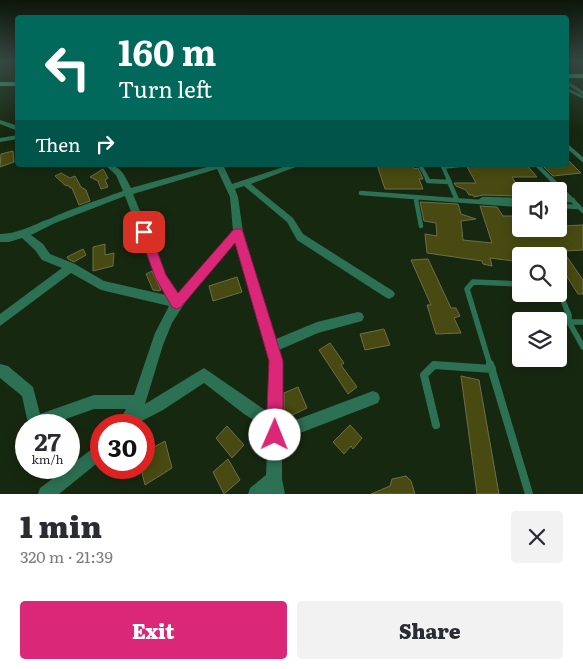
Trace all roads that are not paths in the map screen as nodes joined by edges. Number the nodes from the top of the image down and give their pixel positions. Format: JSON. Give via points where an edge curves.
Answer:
{"nodes":[{"id":1,"x":569,"y":90,"type":"edge"},
{"id":2,"x":583,"y":97,"type":"edge"},
{"id":3,"x":0,"y":122,"type":"edge"},
{"id":4,"x":15,"y":128,"type":"edge"},
{"id":5,"x":15,"y":138,"type":"edge"},
{"id":6,"x":0,"y":140,"type":"edge"},
{"id":7,"x":569,"y":147,"type":"edge"},
{"id":8,"x":576,"y":153,"type":"junction"},
{"id":9,"x":583,"y":153,"type":"edge"},
{"id":10,"x":583,"y":160,"type":"edge"},
{"id":11,"x":111,"y":167,"type":"edge"},
{"id":12,"x":214,"y":167,"type":"edge"},
{"id":13,"x":222,"y":167,"type":"edge"},
{"id":14,"x":290,"y":167,"type":"edge"},
{"id":15,"x":421,"y":167,"type":"edge"},
{"id":16,"x":449,"y":167,"type":"edge"},
{"id":17,"x":539,"y":167,"type":"edge"},
{"id":18,"x":450,"y":182,"type":"junction"},
{"id":19,"x":245,"y":183,"type":"junction"},
{"id":20,"x":230,"y":188,"type":"junction"},
{"id":21,"x":128,"y":192,"type":"junction"},
{"id":22,"x":360,"y":193,"type":"dead end"},
{"id":23,"x":418,"y":198,"type":"junction"},
{"id":24,"x":457,"y":200,"type":"junction"},
{"id":25,"x":512,"y":200,"type":"edge"},
{"id":26,"x":567,"y":200,"type":"edge"},
{"id":27,"x":573,"y":200,"type":"junction"},
{"id":28,"x":479,"y":202,"type":"junction"},
{"id":29,"x":512,"y":205,"type":"edge"},
{"id":30,"x":567,"y":207,"type":"edge"},
{"id":31,"x":581,"y":209,"type":"edge"},
{"id":32,"x":420,"y":226,"type":"dead end"},
{"id":33,"x":238,"y":232,"type":"junction"},
{"id":34,"x":24,"y":234,"type":"junction"},
{"id":35,"x":0,"y":238,"type":"edge"},
{"id":36,"x":71,"y":267,"type":"junction"},
{"id":37,"x":512,"y":284,"type":"edge"},
{"id":38,"x":389,"y":294,"type":"dead end"},
{"id":39,"x":564,"y":302,"type":"edge"},
{"id":40,"x":177,"y":303,"type":"junction"},
{"id":41,"x":358,"y":317,"type":"dead end"},
{"id":42,"x":0,"y":321,"type":"edge"},
{"id":43,"x":569,"y":322,"type":"junction"},
{"id":44,"x":583,"y":322,"type":"edge"},
{"id":45,"x":272,"y":347,"type":"junction"},
{"id":46,"x":583,"y":347,"type":"edge"},
{"id":47,"x":492,"y":369,"type":"junction"},
{"id":48,"x":0,"y":371,"type":"edge"},
{"id":49,"x":373,"y":398,"type":"dead end"},
{"id":50,"x":139,"y":402,"type":"junction"},
{"id":51,"x":131,"y":414,"type":"edge"},
{"id":52,"x":141,"y":414,"type":"edge"},
{"id":53,"x":436,"y":426,"type":"dead end"},
{"id":54,"x":275,"y":430,"type":"junction"},
{"id":55,"x":90,"y":460,"type":"edge"},
{"id":56,"x":275,"y":486,"type":"edge"},
{"id":57,"x":46,"y":494,"type":"edge"},
{"id":58,"x":256,"y":494,"type":"edge"},
{"id":59,"x":529,"y":494,"type":"edge"}],
"edges":[{"from":1,"to":2,"type":"lane"},
{"from":3,"to":4,"type":"street"},
{"from":5,"to":6,"type":"street"},
{"from":7,"to":8,"type":"lane"},
{"from":8,"to":9,"type":"lane"},
{"from":8,"to":10,"type":"lane"},
{"from":11,"to":21,"type":"street","via":[[120,174]]},
{"from":12,"to":21,"type":"street"},
{"from":13,"to":20,"type":"street"},
{"from":14,"to":19,"type":"street"},
{"from":15,"to":18,"type":"lane","via":[[428,182]]},
{"from":16,"to":18,"type":"lane","via":[[443,168]]},
{"from":17,"to":27,"type":"lane"},
{"from":18,"to":24,"type":"lane"},
{"from":19,"to":20,"type":"street"},
{"from":19,"to":38,"type":"street","via":[[290,220],[300,236]]},
{"from":20,"to":33,"type":"street"},
{"from":21,"to":34,"type":"street"},
{"from":21,"to":40,"type":"street","via":[[161,277]]},
{"from":22,"to":23,"type":"lane"},
{"from":23,"to":24,"type":"lane"},
{"from":23,"to":32,"type":"lane"},
{"from":24,"to":28,"type":"lane"},
{"from":25,"to":28,"type":"lane","via":[[483,199]]},
{"from":26,"to":27,"type":"lane"},
{"from":27,"to":31,"type":"lane"},
{"from":28,"to":29,"type":"lane"},
{"from":30,"to":31,"type":"lane"},
{"from":33,"to":40,"type":"street"},
{"from":33,"to":45,"type":"street"},
{"from":34,"to":35,"type":"street"},
{"from":34,"to":36,"type":"street","via":[[46,256]]},
{"from":36,"to":40,"type":"street","via":[[101,285]]},
{"from":36,"to":42,"type":"street"},
{"from":37,"to":47,"type":"lane","via":[[473,282],[467,289]]},
{"from":39,"to":43,"type":"lane"},
{"from":40,"to":50,"type":"street","via":[[162,332]]},
{"from":41,"to":45,"type":"street","via":[[317,328]]},
{"from":43,"to":44,"type":"lane"},
{"from":43,"to":46,"type":"lane"},
{"from":45,"to":54,"type":"street","via":[[276,361]]},
{"from":47,"to":53,"type":"lane","via":[[434,365],[424,375]]},
{"from":47,"to":59,"type":"lane"},
{"from":48,"to":50,"type":"street","via":[[28,392],[37,422],[94,402]]},
{"from":49,"to":54,"type":"street"},
{"from":50,"to":51,"type":"street"},
{"from":52,"to":54,"type":"street","via":[[204,375]]},
{"from":54,"to":56,"type":"street"},
{"from":55,"to":57,"type":"street"},
{"from":56,"to":58,"type":"street"}]}
